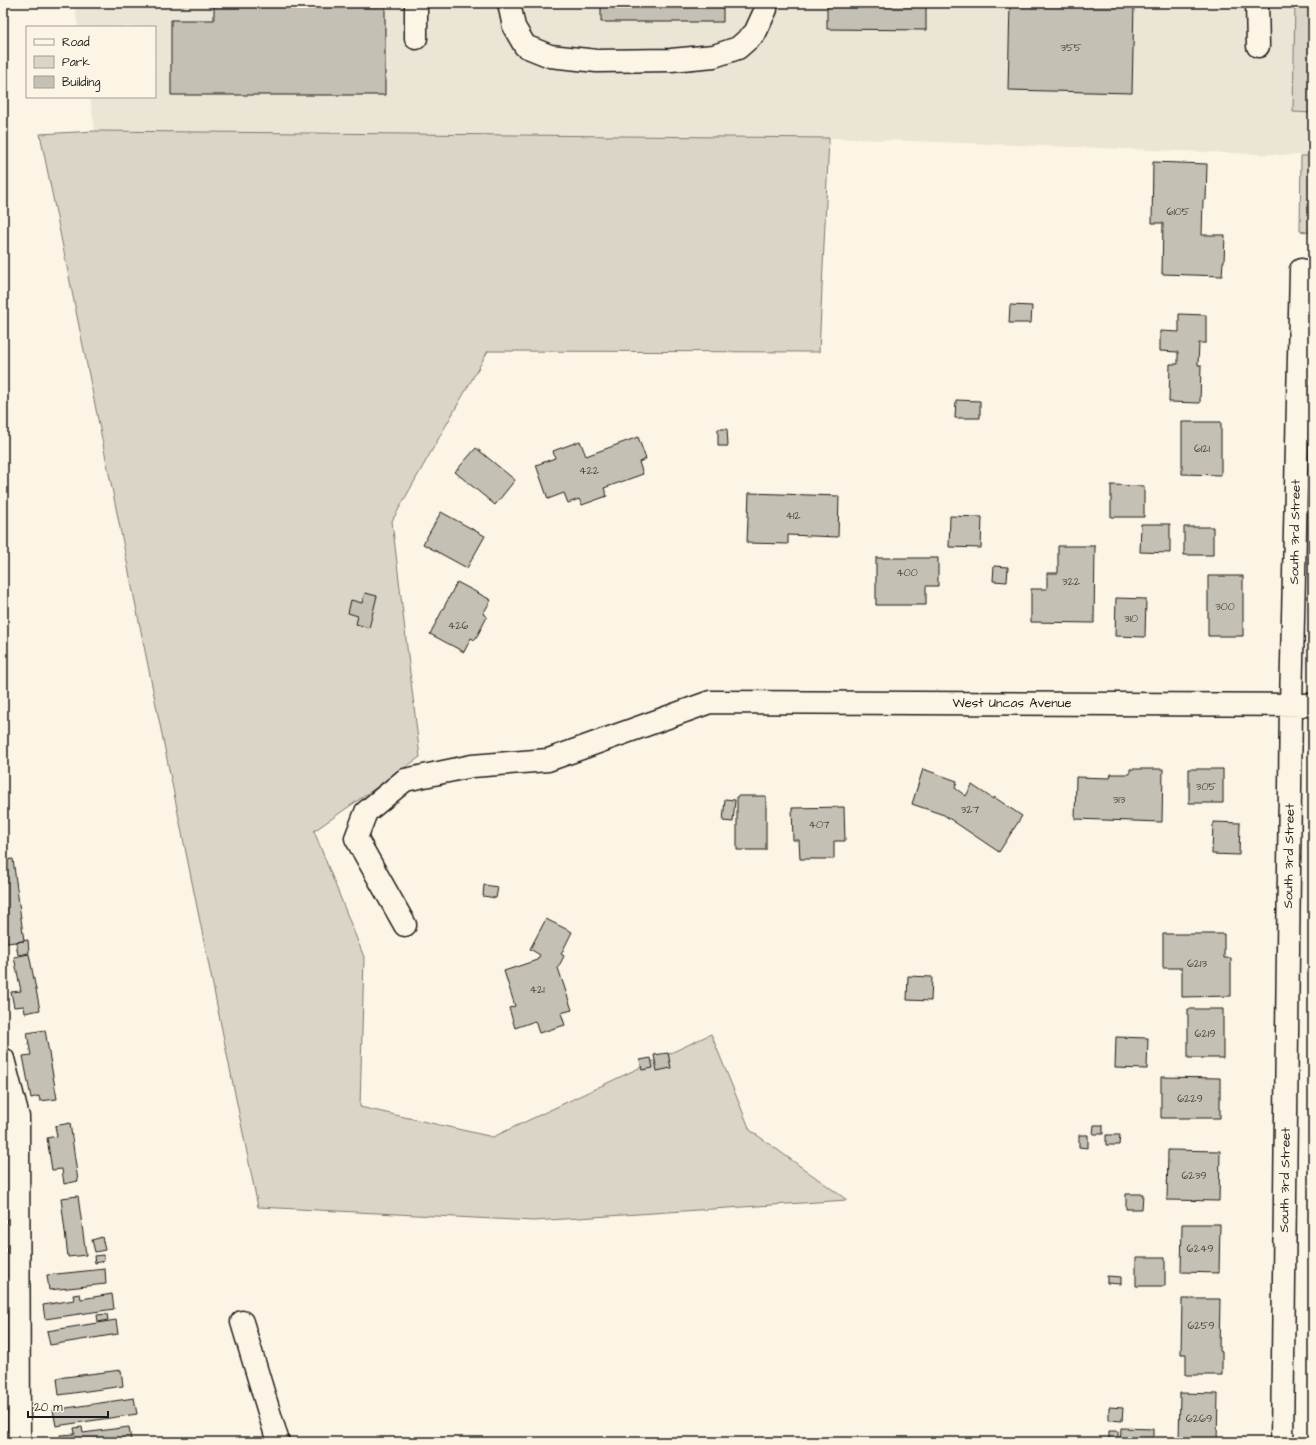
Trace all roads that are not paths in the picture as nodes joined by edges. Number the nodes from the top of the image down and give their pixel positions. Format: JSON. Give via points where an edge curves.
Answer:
{"nodes":[{"id":1,"x":416,"y":3,"type":"edge"},
{"id":2,"x":509,"y":3,"type":"edge"},
{"id":3,"x":766,"y":3,"type":"edge"},
{"id":4,"x":1257,"y":3,"type":"edge"},
{"id":5,"x":416,"y":38,"type":"dead end"},
{"id":6,"x":1258,"y":46,"type":"dead end"},
{"id":7,"x":1301,"y":270,"type":"dead end"},
{"id":8,"x":1291,"y":705,"type":"junction"},
{"id":9,"x":1313,"y":705,"type":"edge"},
{"id":10,"x":405,"y":925,"type":"dead end"},
{"id":11,"x":3,"y":1059,"type":"edge"},
{"id":12,"x":242,"y":1322,"type":"dead end"},
{"id":13,"x":19,"y":1442,"type":"edge"},
{"id":14,"x":278,"y":1442,"type":"edge"},
{"id":15,"x":1282,"y":1442,"type":"edge"}],
"edges":[{"from":1,"to":5,"type":"street"},
{"from":2,"to":3,"type":"street","via":[[514,27],[525,46],[550,56],[597,61],[671,60],[714,56],[738,48],[755,32],[766,9]]},
{"from":4,"to":6,"type":"street"},
{"from":7,"to":8,"type":"street","name":"South 3rd Street"},
{"from":8,"to":9,"type":"street","name":"West Uncas Avenue"},
{"from":8,"to":10,"type":"street","name":"West Uncas Avenue","via":[[710,702],[548,760],[472,766],[405,780],[366,812],[356,838]]},
{"from":8,"to":15,"type":"street","name":"South 3rd Street"},
{"from":11,"to":13,"type":"street","via":[[18,1117]]},
{"from":12,"to":14,"type":"street"}]}
